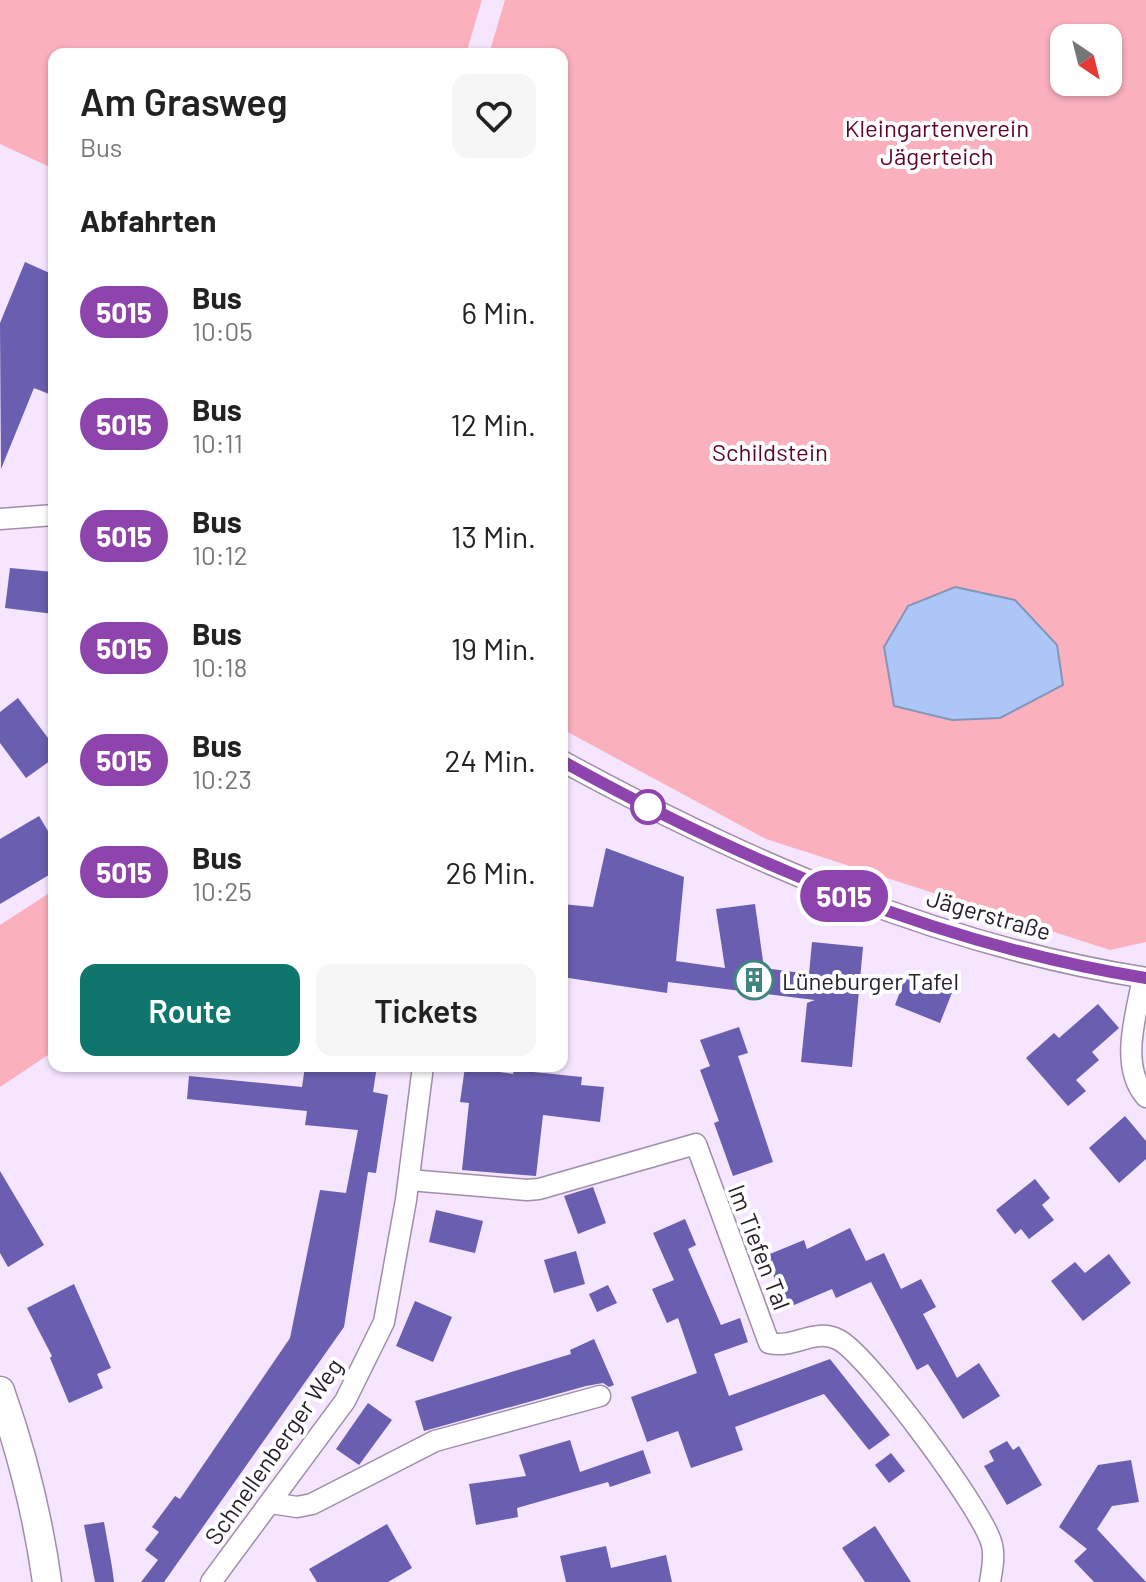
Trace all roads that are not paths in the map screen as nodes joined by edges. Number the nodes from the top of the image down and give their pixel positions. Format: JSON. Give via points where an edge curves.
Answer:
{"nodes":[{"id":1,"x":48,"y":515,"type":"edge"},
{"id":2,"x":0,"y":519,"type":"edge"},
{"id":3,"x":568,"y":764,"type":"edge"},
{"id":4,"x":1144,"y":978,"type":"edge"},
{"id":5,"x":422,"y":1072,"type":"edge"},
{"id":6,"x":1146,"y":1097,"type":"edge"},
{"id":7,"x":409,"y":1180,"type":"junction"},
{"id":8,"x":0,"y":1391,"type":"edge"},
{"id":9,"x":600,"y":1396,"type":"dead end"},
{"id":10,"x":271,"y":1503,"type":"junction"},
{"id":11,"x":47,"y":1582,"type":"edge"},
{"id":12,"x":211,"y":1582,"type":"edge"},
{"id":13,"x":990,"y":1582,"type":"edge"}],
"edges":[{"from":1,"to":2,"type":"street"},
{"from":3,"to":4,"type":"street","name":"Jägerstraße","via":[[707,837],[848,898],[946,931]]},
{"from":4,"to":6,"type":"street","via":[[1132,1072]]},
{"from":5,"to":7,"type":"street","name":"Schnellenberger Weg"},
{"from":7,"to":10,"type":"street","name":"Schnellenberger Weg","via":[[384,1322],[353,1389]]},
{"from":7,"to":13,"type":"street","name":"Im Tiefen Tal","via":[[539,1189],[696,1144],[769,1343],[783,1347],[817,1335],[835,1338],[858,1353],[970,1503],[992,1544]]},
{"from":8,"to":11,"type":"main road","via":[[31,1494]]},
{"from":9,"to":10,"type":"street","via":[[444,1438],[312,1504]]},
{"from":10,"to":12,"type":"street","name":"Schnellenberger Weg"}]}
